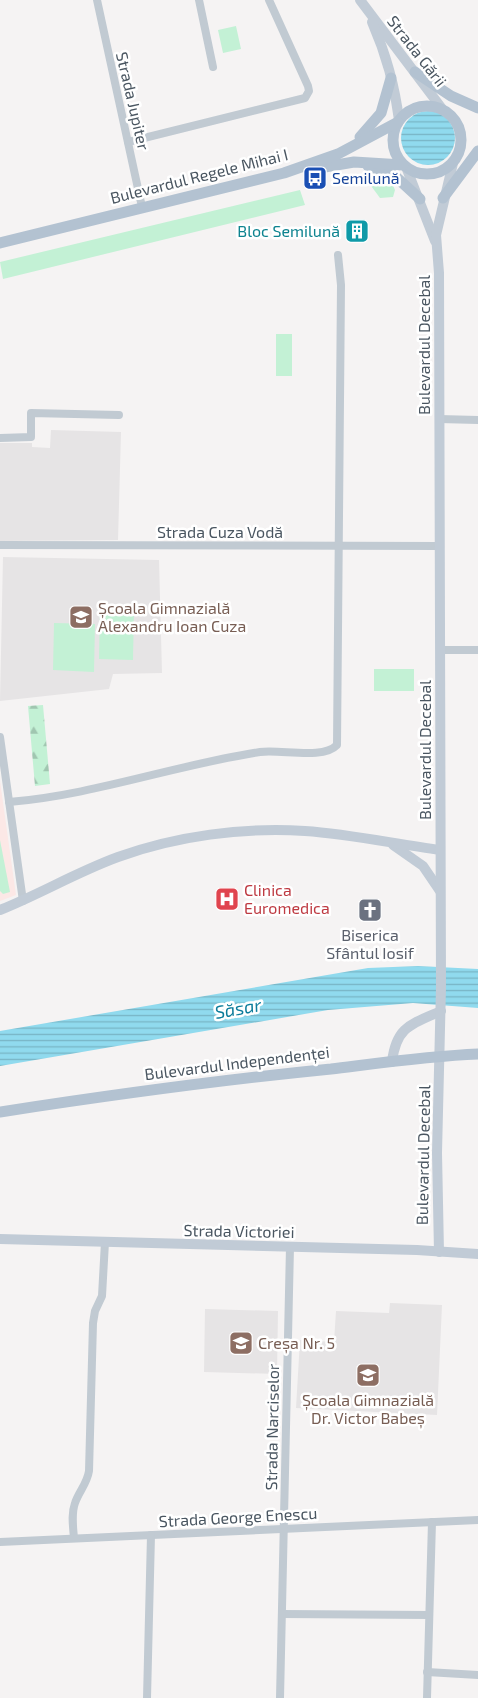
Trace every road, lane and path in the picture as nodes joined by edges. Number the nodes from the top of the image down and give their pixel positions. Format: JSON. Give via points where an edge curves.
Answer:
{"nodes":[{"id":1,"x":97,"y":0,"type":"edge"},
{"id":2,"x":199,"y":0,"type":"edge"},
{"id":3,"x":270,"y":0,"type":"edge"},
{"id":4,"x":360,"y":0,"type":"edge"},
{"id":5,"x":367,"y":10,"type":"junction"},
{"id":6,"x":213,"y":67,"type":"dead end"},
{"id":7,"x":415,"y":72,"type":"junction"},
{"id":8,"x":392,"y":78,"type":"junction"},
{"id":9,"x":478,"y":108,"type":"edge"},
{"id":10,"x":445,"y":111,"type":"junction"},
{"id":11,"x":478,"y":112,"type":"edge"},
{"id":12,"x":398,"y":121,"type":"junction"},
{"id":13,"x":128,"y":142,"type":"junction"},
{"id":14,"x":478,"y":145,"type":"edge"},
{"id":15,"x":348,"y":149,"type":"junction"},
{"id":16,"x":478,"y":151,"type":"edge"},
{"id":17,"x":455,"y":160,"type":"junction"},
{"id":18,"x":354,"y":162,"type":"junction"},
{"id":19,"x":404,"y":166,"type":"junction"},
{"id":20,"x":284,"y":173,"type":"junction"},
{"id":21,"x":443,"y":198,"type":"junction"},
{"id":22,"x":420,"y":199,"type":"junction"},
{"id":23,"x":142,"y":208,"type":"junction"},
{"id":24,"x":0,"y":243,"type":"edge"},
{"id":25,"x":438,"y":249,"type":"junction"},
{"id":26,"x":338,"y":255,"type":"dead end"},
{"id":27,"x":119,"y":415,"type":"dead end"},
{"id":28,"x":439,"y":419,"type":"junction"},
{"id":29,"x":478,"y":420,"type":"edge"},
{"id":30,"x":0,"y":438,"type":"edge"},
{"id":31,"x":0,"y":545,"type":"edge"},
{"id":32,"x":340,"y":546,"type":"junction"},
{"id":33,"x":440,"y":546,"type":"junction"},
{"id":34,"x":440,"y":650,"type":"junction"},
{"id":35,"x":478,"y":650,"type":"edge"},
{"id":36,"x":0,"y":737,"type":"edge"},
{"id":37,"x":9,"y":802,"type":"junction"},
{"id":38,"x":388,"y":842,"type":"junction"},
{"id":39,"x":440,"y":850,"type":"junction"},
{"id":40,"x":440,"y":892,"type":"junction"},
{"id":41,"x":23,"y":901,"type":"junction"},
{"id":42,"x":0,"y":910,"type":"edge"},
{"id":43,"x":441,"y":1011,"type":"junction"},
{"id":44,"x":478,"y":1054,"type":"edge"},
{"id":45,"x":440,"y":1056,"type":"junction"},
{"id":46,"x":392,"y":1062,"type":"junction"},
{"id":47,"x":0,"y":1112,"type":"edge"},
{"id":48,"x":0,"y":1239,"type":"edge"},
{"id":49,"x":104,"y":1242,"type":"junction"},
{"id":50,"x":290,"y":1247,"type":"junction"},
{"id":51,"x":439,"y":1252,"type":"junction"},
{"id":52,"x":478,"y":1254,"type":"edge"},
{"id":53,"x":478,"y":1520,"type":"edge"},
{"id":54,"x":432,"y":1522,"type":"junction"},
{"id":55,"x":284,"y":1529,"type":"junction"},
{"id":56,"x":151,"y":1535,"type":"junction"},
{"id":57,"x":74,"y":1538,"type":"junction"},
{"id":58,"x":0,"y":1542,"type":"edge"},
{"id":59,"x":282,"y":1614,"type":"junction"},
{"id":60,"x":429,"y":1615,"type":"junction"},
{"id":61,"x":427,"y":1672,"type":"junction"},
{"id":62,"x":478,"y":1675,"type":"edge"},
{"id":63,"x":147,"y":1698,"type":"edge"},
{"id":64,"x":280,"y":1698,"type":"edge"},
{"id":65,"x":427,"y":1698,"type":"edge"}],
"edges":[{"from":1,"to":13,"type":"street","name":"Strada Jupiter"},
{"from":2,"to":6,"type":"street"},
{"from":3,"to":13,"type":"street","via":[[308,86],[305,98]]},
{"from":4,"to":5,"type":"street","name":"Strada Gării"},
{"from":5,"to":7,"type":"street","name":"Strada Gării"},
{"from":5,"to":8,"type":"street","name":"Strada Gării"},
{"from":7,"to":9,"type":"main road","via":[[451,96]]},
{"from":7,"to":10,"type":"street","name":"Strada Gării"},
{"from":8,"to":12,"type":"street","name":"Strada Gării"},
{"from":8,"to":15,"type":"main road","via":[[381,113]]},
{"from":10,"to":11,"type":"main road"},
{"from":10,"to":12,"type":"main road","via":[[424,106],[414,108]]},
{"from":10,"to":17,"type":"main road","via":[[454,119],[462,137]]},
{"from":12,"to":15,"type":"main road","name":"Bulevardul Regele Mihai I"},
{"from":12,"to":19,"type":"main road","via":[[393,132],[393,144],[396,156]]},
{"from":13,"to":23,"type":"street","name":"Strada Jupiter"},
{"from":14,"to":17,"type":"main road"},
{"from":15,"to":20,"type":"main road","name":"Bulevardul Regele Mihai I"},
{"from":16,"to":21,"type":"main road"},
{"from":17,"to":19,"type":"main road","via":[[443,171],[430,175]]},
{"from":17,"to":21,"type":"street","name":"Bulevardul Decebal"},
{"from":18,"to":19,"type":"main road"},
{"from":18,"to":20,"type":"main road"},
{"from":18,"to":22,"type":"main road","via":[[395,176]]},
{"from":19,"to":22,"type":"street","name":"Bulevardul Decebal"},
{"from":20,"to":23,"type":"main road","name":"Bulevardul Regele Mihai I"},
{"from":21,"to":25,"type":"street","name":"Bulevardul Decebal","via":[[436,236]]},
{"from":22,"to":25,"type":"street","name":"Bulevardul Decebal"},
{"from":23,"to":24,"type":"main road","name":"Bulevardul Regele Mihai I"},
{"from":25,"to":28,"type":"street","name":"Bulevardul Decebal"},
{"from":26,"to":32,"type":"street","via":[[342,285]]},
{"from":27,"to":30,"type":"street","via":[[31,413],[31,437]]},
{"from":28,"to":29,"type":"street"},
{"from":28,"to":33,"type":"street","name":"Bulevardul Decebal"},
{"from":31,"to":32,"type":"street","name":"Strada Cuza Vodă"},
{"from":32,"to":33,"type":"street","name":"Strada Cuza Vodă"},
{"from":32,"to":37,"type":"street","via":[[337,746],[326,753],[265,751],[216,759],[52,798]]},
{"from":33,"to":34,"type":"street","name":"Bulevardul Decebal"},
{"from":34,"to":35,"type":"street"},
{"from":34,"to":39,"type":"street","name":"Bulevardul Decebal"},
{"from":36,"to":37,"type":"street"},
{"from":37,"to":41,"type":"street"},
{"from":38,"to":39,"type":"street"},
{"from":38,"to":40,"type":"street","via":[[424,866]]},
{"from":38,"to":41,"type":"street","via":[[289,830],[195,838],[117,857]]},
{"from":39,"to":40,"type":"street","name":"Bulevardul Decebal"},
{"from":40,"to":43,"type":"street","name":"Bulevardul Decebal"},
{"from":41,"to":42,"type":"street"},
{"from":43,"to":45,"type":"street","name":"Bulevardul Decebal"},
{"from":43,"to":46,"type":"street","via":[[406,1027],[394,1047]]},
{"from":44,"to":45,"type":"main road","name":"Bulevardul Independenței"},
{"from":45,"to":46,"type":"main road","name":"Bulevardul Independenței"},
{"from":45,"to":51,"type":"street","name":"Bulevardul Decebal","via":[[437,1152]]},
{"from":46,"to":47,"type":"main road","name":"Bulevardul Independenței","via":[[145,1090]]},
{"from":48,"to":49,"type":"street","name":"Strada Victoriei"},
{"from":49,"to":50,"type":"street","name":"Strada Victoriei"},
{"from":49,"to":57,"type":"street","via":[[102,1296],[93,1323],[89,1471],[86,1485],[74,1505]]},
{"from":50,"to":51,"type":"street","name":"Strada Victoriei"},
{"from":50,"to":55,"type":"street","name":"Strada Narciselor"},
{"from":51,"to":52,"type":"street","name":"Strada Victoriei"},
{"from":53,"to":54,"type":"street","name":"Strada George Enescu"},
{"from":54,"to":55,"type":"street","name":"Strada George Enescu"},
{"from":54,"to":60,"type":"street"},
{"from":55,"to":56,"type":"street","name":"Strada George Enescu"},
{"from":55,"to":59,"type":"street","name":"Strada Narciselor"},
{"from":56,"to":57,"type":"street","name":"Strada George Enescu"},
{"from":56,"to":63,"type":"street"},
{"from":57,"to":58,"type":"street","name":"Strada George Enescu"},
{"from":59,"to":60,"type":"street"},
{"from":59,"to":64,"type":"street","name":"Strada Narciselor"},
{"from":60,"to":61,"type":"street"},
{"from":61,"to":62,"type":"street"},
{"from":61,"to":65,"type":"street"}]}
